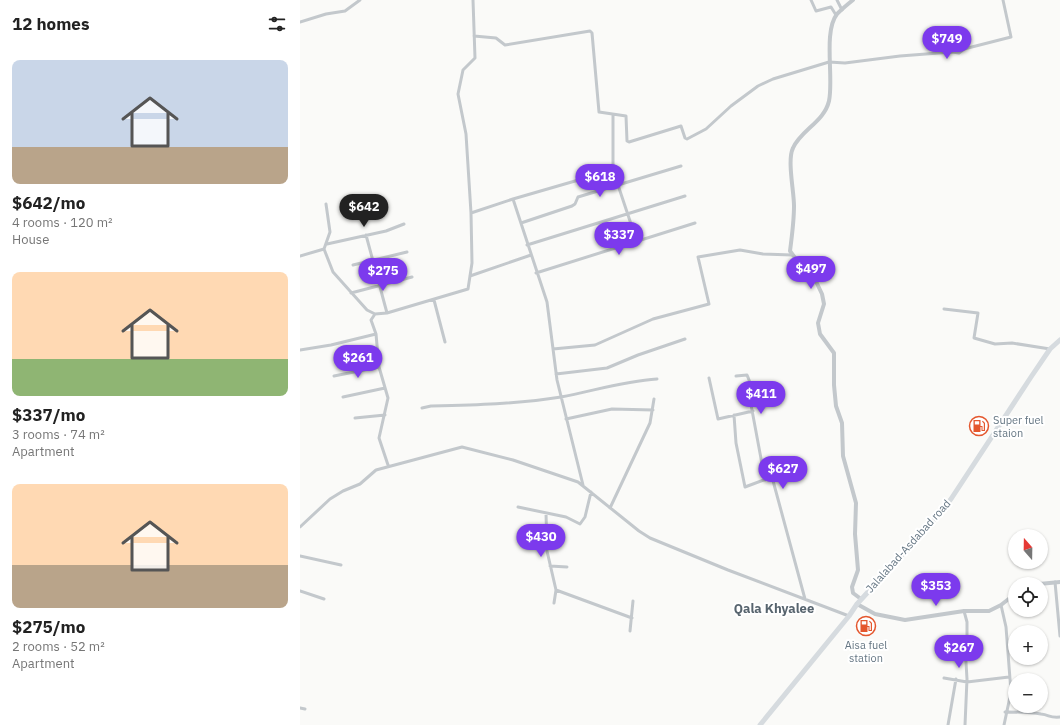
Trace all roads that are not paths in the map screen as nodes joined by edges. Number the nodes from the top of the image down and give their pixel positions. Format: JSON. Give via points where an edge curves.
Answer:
{"nodes":[{"id":1,"x":360,"y":0,"type":"edge"},
{"id":2,"x":473,"y":0,"type":"edge"},
{"id":3,"x":811,"y":0,"type":"edge"},
{"id":4,"x":838,"y":0,"type":"edge"},
{"id":5,"x":853,"y":0,"type":"edge"},
{"id":6,"x":1003,"y":0,"type":"edge"},
{"id":7,"x":842,"y":10,"type":"junction"},
{"id":8,"x":836,"y":15,"type":"junction"},
{"id":9,"x":300,"y":22,"type":"edge"},
{"id":10,"x":474,"y":36,"type":"junction"},
{"id":11,"x":829,"y":62,"type":"junction"},
{"id":12,"x":613,"y":115,"type":"junction"},
{"id":13,"x":681,"y":166,"type":"dead end"},
{"id":14,"x":613,"y":170,"type":"junction"},
{"id":15,"x":618,"y":185,"type":"junction"},
{"id":16,"x":685,"y":196,"type":"dead end"},
{"id":17,"x":513,"y":199,"type":"junction"},
{"id":18,"x":326,"y":204,"type":"dead end"},
{"id":19,"x":471,"y":213,"type":"junction"},
{"id":20,"x":627,"y":213,"type":"junction"},
{"id":21,"x":521,"y":223,"type":"junction"},
{"id":22,"x":695,"y":223,"type":"dead end"},
{"id":23,"x":404,"y":224,"type":"dead end"},
{"id":24,"x":366,"y":235,"type":"junction"},
{"id":25,"x":637,"y":242,"type":"junction"},
{"id":26,"x":327,"y":244,"type":"junction"},
{"id":27,"x":527,"y":245,"type":"junction"},
{"id":28,"x":324,"y":249,"type":"junction"},
{"id":29,"x":408,"y":252,"type":"dead end"},
{"id":30,"x":531,"y":255,"type":"junction"},
{"id":31,"x":792,"y":255,"type":"junction"},
{"id":32,"x":300,"y":256,"type":"edge"},
{"id":33,"x":373,"y":261,"type":"junction"},
{"id":34,"x":353,"y":265,"type":"dead end"},
{"id":35,"x":536,"y":273,"type":"junction"},
{"id":36,"x":470,"y":276,"type":"junction"},
{"id":37,"x":412,"y":277,"type":"dead end"},
{"id":38,"x":380,"y":286,"type":"junction"},
{"id":39,"x":351,"y":293,"type":"junction"},
{"id":40,"x":434,"y":300,"type":"junction"},
{"id":41,"x":944,"y":309,"type":"dead end"},
{"id":42,"x":387,"y":313,"type":"junction"},
{"id":43,"x":375,"y":314,"type":"junction"},
{"id":44,"x":376,"y":334,"type":"junction"},
{"id":45,"x":686,"y":339,"type":"dead end"},
{"id":46,"x":1060,"y":340,"type":"edge"},
{"id":47,"x":445,"y":342,"type":"dead end"},
{"id":48,"x":553,"y":349,"type":"junction"},
{"id":49,"x":300,"y":350,"type":"edge"},
{"id":50,"x":1050,"y":350,"type":"junction"},
{"id":51,"x":379,"y":367,"type":"junction"},
{"id":52,"x":556,"y":374,"type":"junction"},
{"id":53,"x":334,"y":376,"type":"dead end"},
{"id":54,"x":736,"y":376,"type":"dead end"},
{"id":55,"x":709,"y":378,"type":"dead end"},
{"id":56,"x":657,"y":379,"type":"dead end"},
{"id":57,"x":385,"y":388,"type":"junction"},
{"id":58,"x":343,"y":397,"type":"dead end"},
{"id":59,"x":561,"y":397,"type":"junction"},
{"id":60,"x":654,"y":400,"type":"dead end"},
{"id":61,"x":422,"y":408,"type":"dead end"},
{"id":62,"x":653,"y":410,"type":"junction"},
{"id":63,"x":753,"y":411,"type":"junction"},
{"id":64,"x":385,"y":415,"type":"junction"},
{"id":65,"x":734,"y":415,"type":"junction"},
{"id":66,"x":355,"y":418,"type":"dead end"},
{"id":67,"x":566,"y":419,"type":"junction"},
{"id":68,"x":388,"y":466,"type":"junction"},
{"id":69,"x":765,"y":480,"type":"junction"},
{"id":70,"x":583,"y":486,"type":"junction"},
{"id":71,"x":591,"y":492,"type":"junction"},
{"id":72,"x":518,"y":507,"type":"dead end"},
{"id":73,"x":610,"y":508,"type":"junction"},
{"id":74,"x":546,"y":513,"type":"junction"},
{"id":75,"x":300,"y":527,"type":"edge"},
{"id":76,"x":300,"y":556,"type":"edge"},
{"id":77,"x":341,"y":565,"type":"dead end"},
{"id":78,"x":550,"y":566,"type":"junction"},
{"id":79,"x":567,"y":567,"type":"dead end"},
{"id":80,"x":1055,"y":582,"type":"junction"},
{"id":81,"x":1060,"y":582,"type":"edge"},
{"id":82,"x":1048,"y":583,"type":"edge"},
{"id":83,"x":556,"y":590,"type":"junction"},
{"id":84,"x":300,"y":591,"type":"edge"},
{"id":85,"x":324,"y":599,"type":"dead end"},
{"id":86,"x":805,"y":599,"type":"junction"},
{"id":87,"x":1008,"y":600,"type":"edge"},
{"id":88,"x":633,"y":601,"type":"dead end"},
{"id":89,"x":859,"y":602,"type":"junction"},
{"id":90,"x":554,"y":603,"type":"dead end"},
{"id":91,"x":1001,"y":605,"type":"junction"},
{"id":92,"x":964,"y":611,"type":"junction"},
{"id":93,"x":849,"y":616,"type":"junction"},
{"id":94,"x":632,"y":618,"type":"junction"},
{"id":95,"x":630,"y":631,"type":"dead end"},
{"id":96,"x":1060,"y":636,"type":"edge"},
{"id":97,"x":1010,"y":673,"type":"edge"},
{"id":98,"x":1008,"y":677,"type":"edge"},
{"id":99,"x":944,"y":678,"type":"dead end"},
{"id":100,"x":956,"y":679,"type":"junction"},
{"id":101,"x":967,"y":682,"type":"junction"},
{"id":102,"x":1008,"y":702,"type":"edge"},
{"id":103,"x":300,"y":708,"type":"edge"},
{"id":104,"x":305,"y":709,"type":"dead end"},
{"id":105,"x":1005,"y":712,"type":"junction"},
{"id":106,"x":1060,"y":717,"type":"edge"},
{"id":107,"x":760,"y":725,"type":"edge"},
{"id":108,"x":948,"y":725,"type":"edge"},
{"id":109,"x":965,"y":725,"type":"edge"},
{"id":110,"x":1004,"y":725,"type":"edge"}],
"edges":[{"from":1,"to":9,"type":"street","via":[[345,11]]},
{"from":2,"to":10,"type":"street"},
{"from":3,"to":8,"type":"street","via":[[816,11],[831,7]]},
{"from":4,"to":7,"type":"street"},
{"from":5,"to":7,"type":"street"},
{"from":6,"to":11,"type":"street","via":[[1011,37],[964,49],[959,53],[900,56],[845,63]]},
{"from":7,"to":8,"type":"street"},
{"from":8,"to":11,"type":"street"},
{"from":10,"to":12,"type":"street","via":[[496,38],[507,45],[590,31],[598,111]]},
{"from":10,"to":19,"type":"street","via":[[475,58],[463,70],[458,94],[466,134]]},
{"from":11,"to":12,"type":"street","via":[[758,86],[731,106],[706,130],[689,139],[685,138],[681,126],[629,142],[626,116]]},
{"from":11,"to":31,"type":"street","via":[[829,102],[823,115],[792,149]]},
{"from":12,"to":14,"type":"street"},
{"from":13,"to":15,"type":"street"},
{"from":14,"to":15,"type":"street"},
{"from":14,"to":17,"type":"street"},
{"from":15,"to":20,"type":"street"},
{"from":15,"to":21,"type":"street","via":[[578,197],[572,206]]},
{"from":16,"to":20,"type":"street"},
{"from":17,"to":19,"type":"street"},
{"from":17,"to":21,"type":"street"},
{"from":18,"to":26,"type":"street","via":[[330,232]]},
{"from":19,"to":36,"type":"street"},
{"from":20,"to":25,"type":"street"},
{"from":20,"to":27,"type":"street"},
{"from":21,"to":27,"type":"street"},
{"from":22,"to":25,"type":"street"},
{"from":23,"to":24,"type":"street"},
{"from":24,"to":26,"type":"street"},
{"from":24,"to":33,"type":"street"},
{"from":25,"to":35,"type":"street"},
{"from":26,"to":28,"type":"street"},
{"from":27,"to":30,"type":"street"},
{"from":28,"to":32,"type":"street"},
{"from":28,"to":39,"type":"street","via":[[333,272]]},
{"from":29,"to":33,"type":"street"},
{"from":30,"to":35,"type":"street"},
{"from":30,"to":36,"type":"street"},
{"from":31,"to":48,"type":"street","via":[[740,250],[698,257],[709,304],[653,319],[595,345]]},
{"from":31,"to":89,"type":"street","via":[[804,270],[813,276],[822,294],[824,304],[818,323],[820,334],[834,353],[834,385],[836,406],[842,423],[843,456],[856,503],[858,570],[852,587]]},
{"from":33,"to":34,"type":"street"},
{"from":33,"to":38,"type":"street"},
{"from":35,"to":48,"type":"street","via":[[547,302]]},
{"from":36,"to":40,"type":"street","via":[[468,289]]},
{"from":37,"to":38,"type":"street"},
{"from":38,"to":39,"type":"street"},
{"from":38,"to":42,"type":"street"},
{"from":39,"to":43,"type":"street","via":[[367,310]]},
{"from":40,"to":42,"type":"street"},
{"from":40,"to":47,"type":"street"},
{"from":41,"to":50,"type":"street","via":[[978,313],[974,338],[995,344],[1012,343]]},
{"from":42,"to":43,"type":"street"},
{"from":43,"to":44,"type":"street","via":[[371,320]]},
{"from":44,"to":49,"type":"street"},
{"from":44,"to":51,"type":"street"},
{"from":45,"to":52,"type":"street","via":[[607,368]]},
{"from":46,"to":50,"type":"main road","name":"Jalalabad-Asdabad road"},
{"from":48,"to":52,"type":"street"},
{"from":50,"to":89,"type":"main road","name":"Jalalabad-Asdabad road","via":[[951,499]]},
{"from":51,"to":53,"type":"street"},
{"from":51,"to":57,"type":"street"},
{"from":52,"to":59,"type":"street"},
{"from":54,"to":63,"type":"street","via":[[747,375],[750,381],[749,394]]},
{"from":55,"to":65,"type":"street","via":[[718,419]]},
{"from":56,"to":59,"type":"street"},
{"from":57,"to":58,"type":"street"},
{"from":57,"to":64,"type":"street","via":[[388,398]]},
{"from":59,"to":61,"type":"street","via":[[491,405]]},
{"from":59,"to":67,"type":"street"},
{"from":60,"to":62,"type":"street"},
{"from":62,"to":67,"type":"street","via":[[612,409]]},
{"from":62,"to":73,"type":"street","via":[[650,423]]},
{"from":63,"to":65,"type":"street"},
{"from":63,"to":69,"type":"street"},
{"from":64,"to":66,"type":"street"},
{"from":64,"to":68,"type":"street","via":[[379,438]]},
{"from":65,"to":69,"type":"street","via":[[736,443],[745,487]]},
{"from":67,"to":70,"type":"street"},
{"from":68,"to":70,"type":"street","via":[[462,447],[512,460]]},
{"from":68,"to":75,"type":"street","via":[[376,470],[360,484],[330,499]]},
{"from":69,"to":86,"type":"street","via":[[772,477]]},
{"from":70,"to":71,"type":"street"},
{"from":71,"to":73,"type":"street"},
{"from":71,"to":74,"type":"street","via":[[581,524],[566,517]]},
{"from":72,"to":74,"type":"street"},
{"from":73,"to":86,"type":"street","via":[[639,531],[668,546]]},
{"from":74,"to":78,"type":"street","via":[[546,544]]},
{"from":76,"to":77,"type":"street"},
{"from":78,"to":79,"type":"street"},
{"from":78,"to":83,"type":"street"},
{"from":80,"to":81,"type":"street"},
{"from":80,"to":82,"type":"street"},
{"from":80,"to":96,"type":"street"},
{"from":83,"to":90,"type":"street"},
{"from":83,"to":94,"type":"street"},
{"from":84,"to":85,"type":"street"},
{"from":86,"to":93,"type":"street"},
{"from":87,"to":91,"type":"street"},
{"from":88,"to":94,"type":"street"},
{"from":89,"to":92,"type":"street","via":[[875,614],[897,619]]},
{"from":89,"to":93,"type":"main road","name":"Jalalabad-Asdabad road"},
{"from":91,"to":92,"type":"street","via":[[989,611]]},
{"from":91,"to":97,"type":"street","via":[[1006,627]]},
{"from":92,"to":101,"type":"street","via":[[967,622],[967,641],[964,646]]},
{"from":93,"to":107,"type":"main road","name":"Jalalabad-Asdabad road"},
{"from":94,"to":95,"type":"street"},
{"from":98,"to":101,"type":"street"},
{"from":99,"to":100,"type":"street"},
{"from":100,"to":101,"type":"street"},
{"from":100,"to":108,"type":"street"},
{"from":101,"to":109,"type":"street"},
{"from":102,"to":105,"type":"street"},
{"from":103,"to":104,"type":"street"},
{"from":105,"to":106,"type":"street"},
{"from":105,"to":110,"type":"street"}]}
